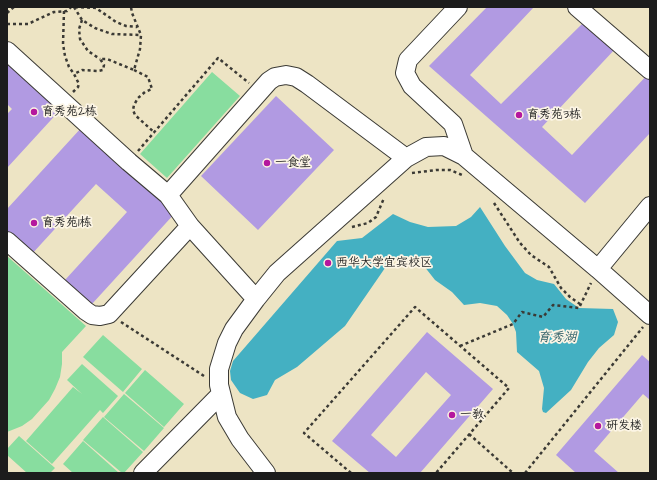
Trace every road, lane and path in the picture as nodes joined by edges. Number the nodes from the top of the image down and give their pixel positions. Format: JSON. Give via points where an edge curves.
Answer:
{"nodes":[{"id":1,"x":14,"y":7,"type":"edge"},
{"id":2,"x":54,"y":7,"type":"edge"},
{"id":3,"x":71,"y":7,"type":"edge"},
{"id":4,"x":74,"y":7,"type":"edge"},
{"id":5,"x":131,"y":7,"type":"edge"},
{"id":6,"x":458,"y":7,"type":"edge"},
{"id":7,"x":577,"y":7,"type":"edge"},
{"id":8,"x":64,"y":11,"type":"junction"},
{"id":9,"x":54,"y":12,"type":"junction"},
{"id":10,"x":7,"y":13,"type":"edge"},
{"id":11,"x":82,"y":20,"type":"junction"},
{"id":12,"x":7,"y":24,"type":"edge"},
{"id":13,"x":137,"y":27,"type":"junction"},
{"id":14,"x":141,"y":35,"type":"junction"},
{"id":15,"x":7,"y":51,"type":"edge"},
{"id":16,"x":100,"y":59,"type":"junction"},
{"id":17,"x":134,"y":70,"type":"junction"},
{"id":18,"x":650,"y":70,"type":"edge"},
{"id":19,"x":74,"y":74,"type":"junction"},
{"id":20,"x":259,"y":92,"type":"junction"},
{"id":21,"x":63,"y":103,"type":"junction"},
{"id":22,"x":155,"y":133,"type":"junction"},
{"id":23,"x":464,"y":156,"type":"junction"},
{"id":24,"x":129,"y":162,"type":"junction"},
{"id":25,"x":406,"y":166,"type":"junction"},
{"id":26,"x":464,"y":176,"type":"dead end"},
{"id":27,"x":387,"y":193,"type":"dead end"},
{"id":28,"x":168,"y":195,"type":"junction"},
{"id":29,"x":492,"y":201,"type":"dead end"},
{"id":30,"x":650,"y":206,"type":"edge"},
{"id":31,"x":334,"y":221,"type":"junction"},
{"id":32,"x":190,"y":226,"type":"junction"},
{"id":33,"x":7,"y":241,"type":"edge"},
{"id":34,"x":598,"y":269,"type":"junction"},
{"id":35,"x":256,"y":299,"type":"junction"},
{"id":36,"x":580,"y":304,"type":"junction"},
{"id":37,"x":109,"y":314,"type":"junction"},
{"id":38,"x":648,"y":320,"type":"edge"},
{"id":39,"x":460,"y":346,"type":"junction"},
{"id":40,"x":220,"y":390,"type":"junction"},
{"id":41,"x":469,"y":434,"type":"junction"},
{"id":42,"x":438,"y":470,"type":"junction"},
{"id":43,"x":349,"y":472,"type":"edge"},
{"id":44,"x":143,"y":473,"type":"edge"},
{"id":45,"x":266,"y":473,"type":"edge"},
{"id":46,"x":436,"y":473,"type":"edge"},
{"id":47,"x":442,"y":473,"type":"edge"},
{"id":48,"x":513,"y":473,"type":"edge"},
{"id":49,"x":526,"y":473,"type":"edge"}],
"edges":[{"from":1,"to":10,"type":"path"},
{"from":2,"to":9,"type":"path"},
{"from":3,"to":8,"type":"path"},
{"from":4,"to":11,"type":"path"},
{"from":4,"to":13,"type":"path","via":[[96,8],[121,24]]},
{"from":5,"to":13,"type":"path"},
{"from":6,"to":23,"type":"street","via":[[408,60],[406,73],[412,86],[453,124]]},
{"from":7,"to":18,"type":"street"},
{"from":8,"to":9,"type":"path"},
{"from":8,"to":19,"type":"path","via":[[63,44],[65,56]]},
{"from":9,"to":12,"type":"path","via":[[28,24]]},
{"from":11,"to":14,"type":"path","via":[[112,34]]},
{"from":11,"to":16,"type":"path","via":[[80,39],[88,51]]},
{"from":13,"to":14,"type":"path"},
{"from":14,"to":17,"type":"path"},
{"from":15,"to":21,"type":"street"},
{"from":16,"to":17,"type":"path","via":[[107,59]]},
{"from":16,"to":19,"type":"path","via":[[104,65],[103,70],[82,70]]},
{"from":17,"to":22,"type":"path","via":[[148,77],[152,89],[138,98],[133,110],[135,115]]},
{"from":19,"to":21,"type":"path","via":[[78,87]]},
{"from":20,"to":22,"type":"path","via":[[218,58]]},
{"from":20,"to":25,"type":"street","via":[[275,77],[296,77]]},
{"from":20,"to":28,"type":"street"},
{"from":21,"to":24,"type":"street"},
{"from":22,"to":24,"type":"path"},
{"from":23,"to":25,"type":"street","via":[[444,146],[426,147]]},
{"from":23,"to":34,"type":"street"},
{"from":24,"to":28,"type":"street"},
{"from":25,"to":26,"type":"path","via":[[450,170]]},
{"from":25,"to":31,"type":"street"},
{"from":27,"to":31,"type":"path","via":[[376,217],[368,222],[349,228],[340,227]]},
{"from":28,"to":32,"type":"street"},
{"from":29,"to":36,"type":"path","via":[[520,243],[531,255],[549,267],[562,288]]},
{"from":30,"to":34,"type":"street"},
{"from":31,"to":35,"type":"street","via":[[277,273]]},
{"from":32,"to":35,"type":"street"},
{"from":32,"to":37,"type":"street"},
{"from":33,"to":37,"type":"street","via":[[86,311],[92,315]]},
{"from":34,"to":36,"type":"path"},
{"from":34,"to":38,"type":"street"},
{"from":35,"to":40,"type":"street","via":[[227,343],[219,369]]},
{"from":36,"to":39,"type":"path","via":[[578,308],[553,305],[543,317],[522,312],[513,324]]},
{"from":37,"to":40,"type":"path"},
{"from":38,"to":49,"type":"path"},
{"from":39,"to":41,"type":"path","via":[[509,388]]},
{"from":39,"to":43,"type":"path","via":[[415,307],[330,403],[304,433]]},
{"from":40,"to":44,"type":"street"},
{"from":40,"to":45,"type":"street","via":[[227,417],[240,440]]},
{"from":41,"to":42,"type":"path"},
{"from":41,"to":48,"type":"path"},
{"from":42,"to":46,"type":"path"},
{"from":42,"to":47,"type":"path"}]}
